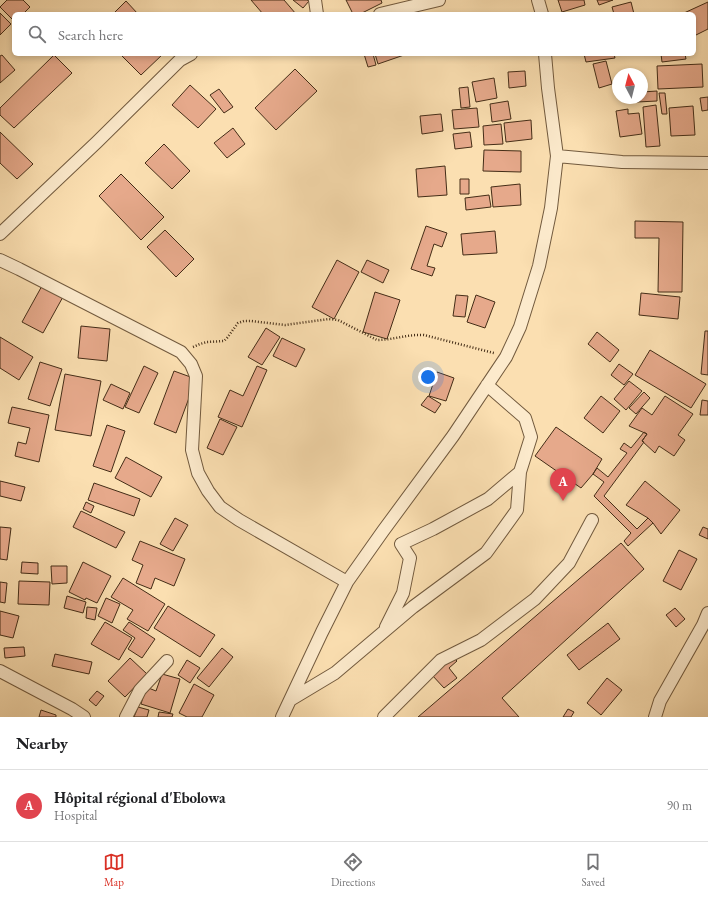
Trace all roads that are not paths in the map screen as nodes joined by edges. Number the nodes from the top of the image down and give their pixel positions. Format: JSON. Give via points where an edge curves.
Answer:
{"nodes":[{"id":1,"x":315,"y":0,"type":"edge"},
{"id":2,"x":439,"y":0,"type":"edge"},
{"id":3,"x":538,"y":0,"type":"edge"},
{"id":4,"x":317,"y":12,"type":"edge"},
{"id":5,"x":388,"y":12,"type":"edge"},
{"id":6,"x":541,"y":12,"type":"edge"},
{"id":7,"x":187,"y":56,"type":"edge"},
{"id":8,"x":545,"y":56,"type":"edge"},
{"id":9,"x":557,"y":156,"type":"junction"},
{"id":10,"x":708,"y":163,"type":"edge"},
{"id":11,"x":0,"y":234,"type":"edge"},
{"id":12,"x":0,"y":260,"type":"edge"},
{"id":13,"x":487,"y":385,"type":"junction"},
{"id":14,"x":520,"y":472,"type":"junction"},
{"id":15,"x":592,"y":520,"type":"dead end"},
{"id":16,"x":347,"y":582,"type":"junction"},
{"id":17,"x":708,"y":613,"type":"edge"},
{"id":18,"x":384,"y":631,"type":"junction"},
{"id":19,"x":167,"y":661,"type":"dead end"},
{"id":20,"x":0,"y":671,"type":"edge"},
{"id":21,"x":290,"y":700,"type":"junction"},
{"id":22,"x":84,"y":717,"type":"edge"},
{"id":23,"x":126,"y":717,"type":"edge"},
{"id":24,"x":282,"y":717,"type":"edge"},
{"id":25,"x":384,"y":717,"type":"edge"},
{"id":26,"x":655,"y":717,"type":"edge"}],
"edges":[{"from":1,"to":4,"type":"street"},
{"from":2,"to":5,"type":"street"},
{"from":3,"to":6,"type":"street"},
{"from":7,"to":11,"type":"street","via":[[180,60]]},
{"from":8,"to":9,"type":"street"},
{"from":9,"to":10,"type":"street","via":[[622,162]]},
{"from":9,"to":13,"type":"street","via":[[540,266],[520,327],[506,356]]},
{"from":12,"to":16,"type":"street","via":[[181,352],[191,364],[196,376],[192,450],[198,473],[208,491],[220,507],[239,520]]},
{"from":13,"to":14,"type":"street","via":[[525,418],[531,437]]},
{"from":13,"to":16,"type":"street"},
{"from":14,"to":18,"type":"street","via":[[517,510],[486,554]]},
{"from":14,"to":18,"type":"street","via":[[488,499],[400,544],[410,558],[403,593]]},
{"from":15,"to":25,"type":"street","via":[[569,563],[535,599],[481,640],[441,660]]},
{"from":16,"to":21,"type":"street"},
{"from":17,"to":26,"type":"street","via":[[660,701]]},
{"from":18,"to":21,"type":"street","via":[[335,673]]},
{"from":19,"to":23,"type":"street","via":[[140,690]]},
{"from":20,"to":22,"type":"street"},
{"from":21,"to":24,"type":"street"}]}
